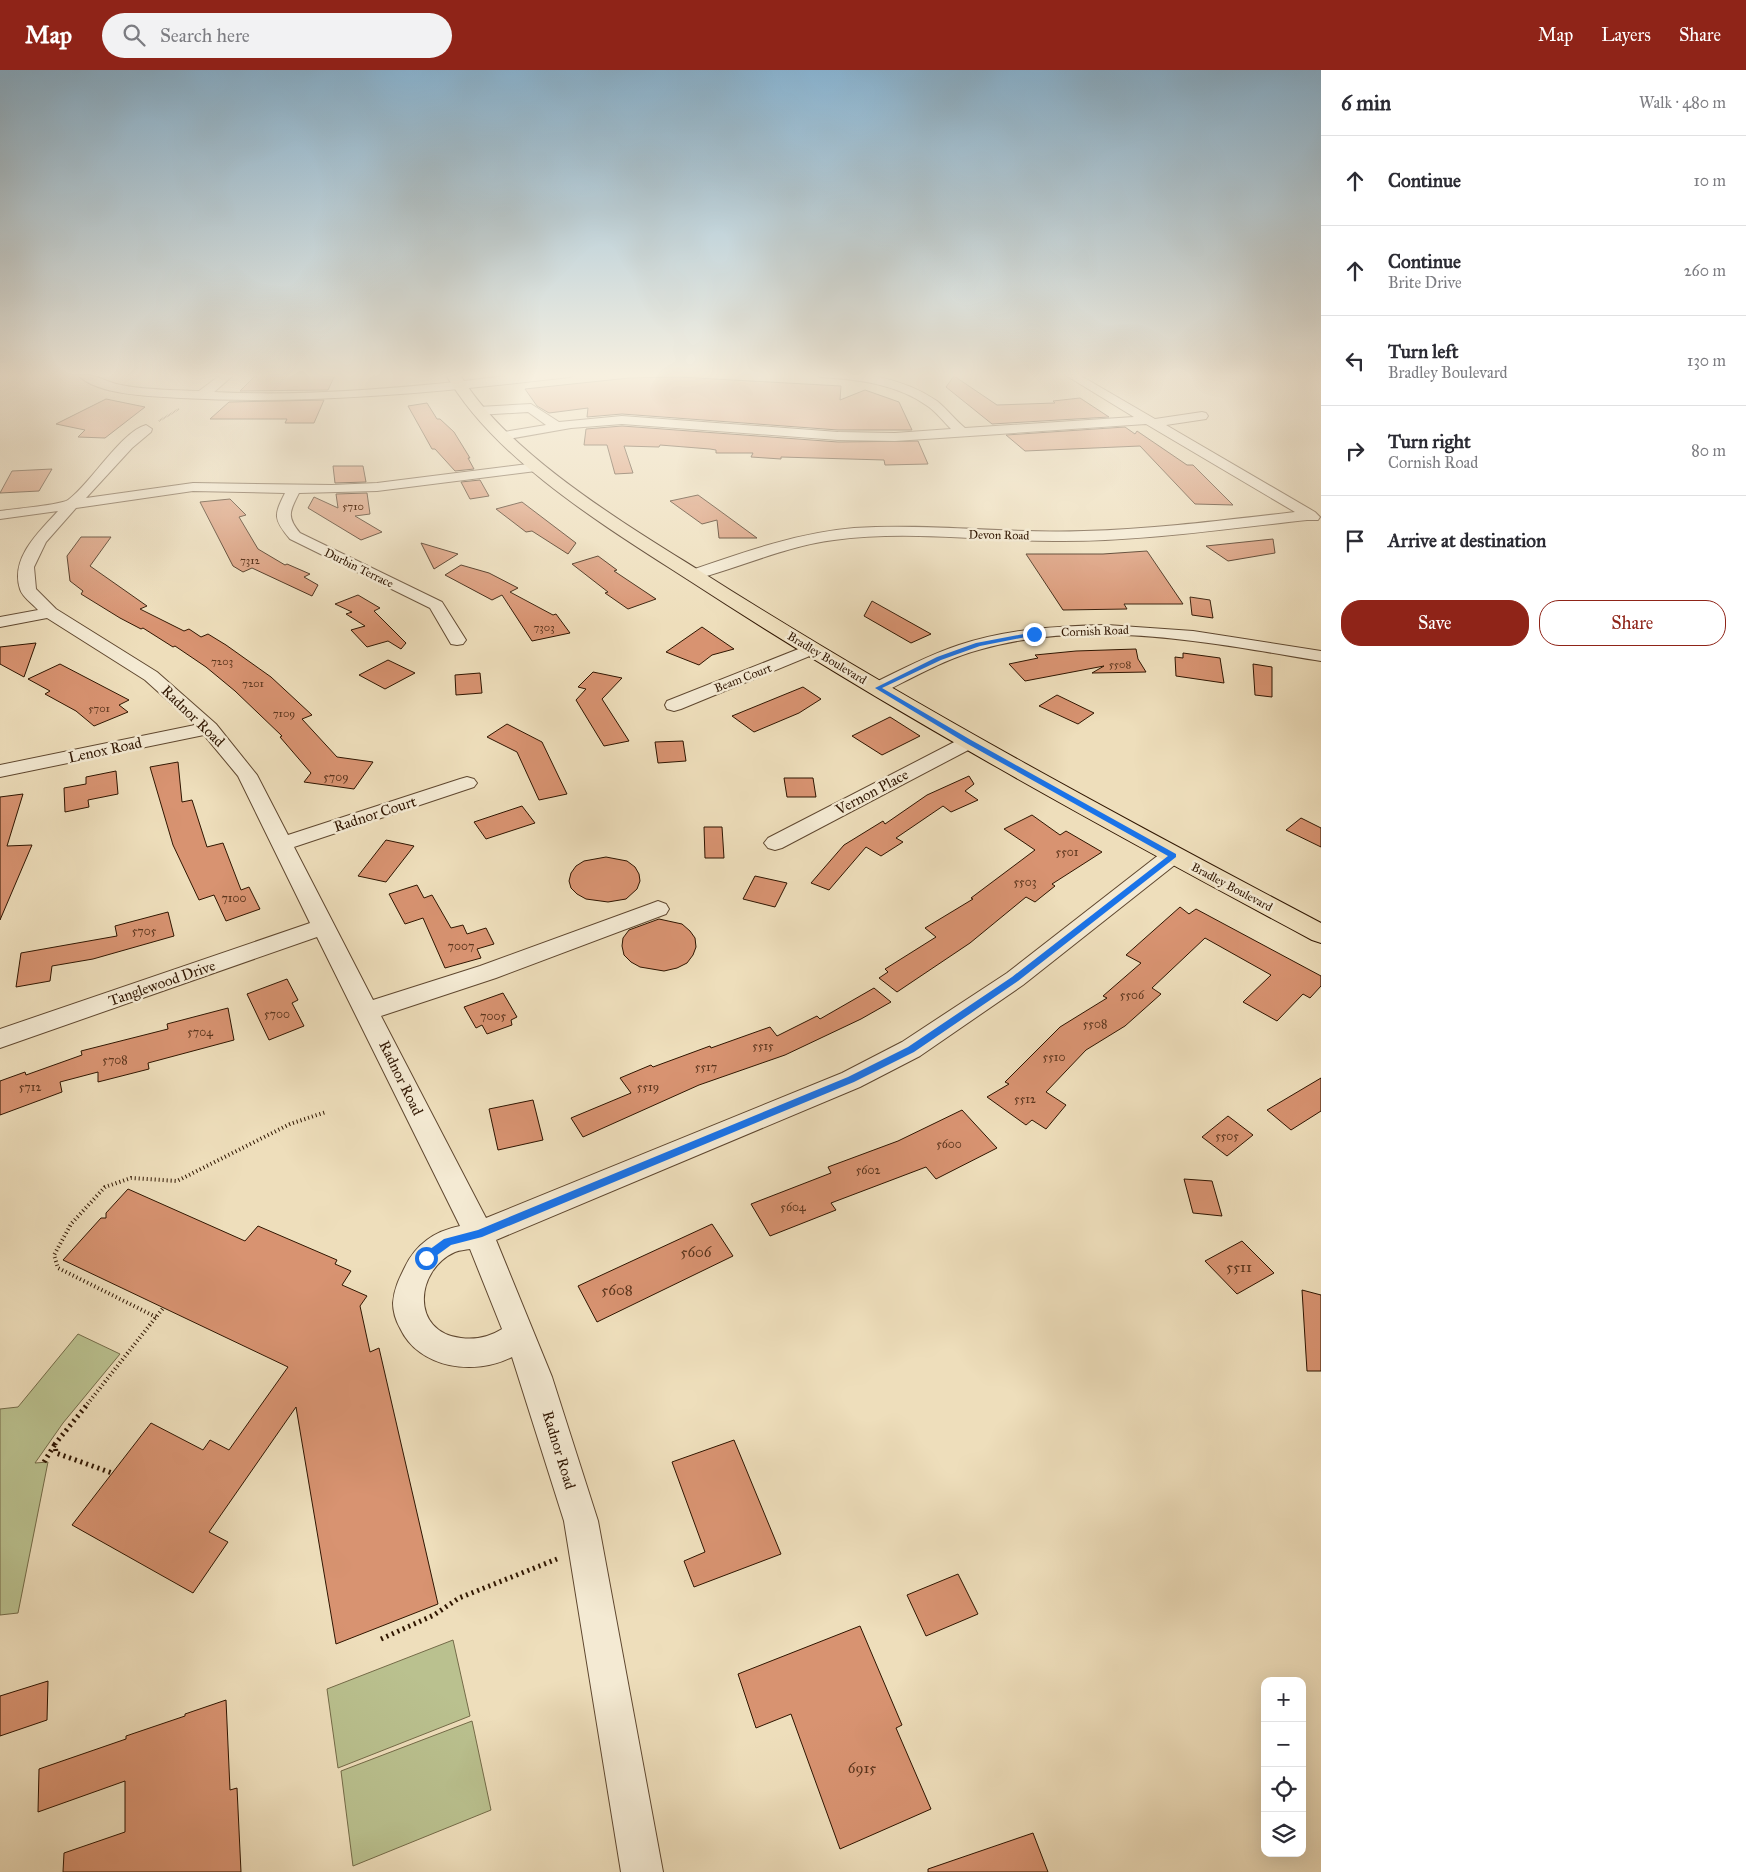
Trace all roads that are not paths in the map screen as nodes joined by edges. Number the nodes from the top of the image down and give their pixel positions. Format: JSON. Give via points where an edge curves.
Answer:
{"nodes":[{"id":1,"x":116,"y":457,"type":"edge"},
{"id":2,"x":525,"y":457,"type":"edge"},
{"id":3,"x":1212,"y":457,"type":"edge"},
{"id":4,"x":536,"y":467,"type":"junction"},
{"id":5,"x":94,"y":480,"type":"junction"},
{"id":6,"x":193,"y":487,"type":"junction"},
{"id":7,"x":293,"y":490,"type":"junction"},
{"id":8,"x":71,"y":505,"type":"junction"},
{"id":9,"x":0,"y":516,"type":"edge"},
{"id":10,"x":1316,"y":519,"type":"edge"},
{"id":11,"x":692,"y":575,"type":"junction"},
{"id":12,"x":50,"y":613,"type":"junction"},
{"id":13,"x":0,"y":622,"type":"edge"},
{"id":14,"x":457,"y":640,"type":"dead end"},
{"id":15,"x":811,"y":649,"type":"junction"},
{"id":16,"x":1321,"y":656,"type":"edge"},
{"id":17,"x":878,"y":688,"type":"junction"},
{"id":18,"x":674,"y":705,"type":"dead end"},
{"id":19,"x":209,"y":728,"type":"junction"},
{"id":20,"x":969,"y":742,"type":"junction"},
{"id":21,"x":0,"y":771,"type":"edge"},
{"id":22,"x":467,"y":783,"type":"dead end"},
{"id":23,"x":775,"y":842,"type":"dead end"},
{"id":24,"x":283,"y":844,"type":"junction"},
{"id":25,"x":1173,"y":856,"type":"junction"},
{"id":26,"x":658,"y":909,"type":"dead end"},
{"id":27,"x":325,"y":926,"type":"junction"},
{"id":28,"x":1321,"y":934,"type":"edge"},
{"id":29,"x":367,"y":1011,"type":"junction"},
{"id":30,"x":0,"y":1040,"type":"edge"},
{"id":31,"x":479,"y":1234,"type":"junction"},
{"id":32,"x":518,"y":1336,"type":"junction"},
{"id":33,"x":642,"y":1872,"type":"edge"}],
"edges":[{"from":1,"to":5,"type":"street","name":"Radnor Road"},
{"from":2,"to":4,"type":"main road","name":"Bradley Boulevard"},
{"from":3,"to":10,"type":"street"},
{"from":4,"to":7,"type":"street","via":[[377,487]]},
{"from":4,"to":11,"type":"main road","name":"Bradley Boulevard"},
{"from":5,"to":6,"type":"street"},
{"from":5,"to":8,"type":"street","name":"Radnor Road"},
{"from":6,"to":7,"type":"street"},
{"from":6,"to":8,"type":"street"},
{"from":7,"to":14,"type":"street","name":"Durbin Terrace","via":[[282,514],[283,522],[294,536],[436,605]]},
{"from":8,"to":9,"type":"street"},
{"from":8,"to":12,"type":"street","name":"Radnor Road","via":[[39,540],[26,567],[28,590]]},
{"from":10,"to":11,"type":"street","name":"Devon Road","via":[[1083,536],[899,531],[852,533],[776,546]]},
{"from":11,"to":15,"type":"main road","name":"Bradley Boulevard"},
{"from":12,"to":13,"type":"street"},
{"from":12,"to":19,"type":"street","name":"Radnor Road","via":[[151,676]]},
{"from":15,"to":17,"type":"main road","name":"Bradley Boulevard"},
{"from":15,"to":18,"type":"street","name":"Beam Court"},
{"from":16,"to":17,"type":"street","name":"Cornish Road","via":[[1195,635],[1143,630],[1034,634],[978,644],[939,658]]},
{"from":17,"to":20,"type":"main road","name":"Bradley Boulevard"},
{"from":19,"to":21,"type":"street","name":"Lenox Road"},
{"from":19,"to":24,"type":"street","name":"Radnor Road","via":[[247,775]]},
{"from":20,"to":23,"type":"street","name":"Vernon Place"},
{"from":20,"to":25,"type":"main road","name":"Bradley Boulevard"},
{"from":22,"to":24,"type":"street","name":"Radnor Court"},
{"from":24,"to":27,"type":"street","name":"Radnor Road"},
{"from":25,"to":28,"type":"main road","name":"Bradley Boulevard"},
{"from":25,"to":31,"type":"street","via":[[1015,979],[911,1049],[851,1080]]},
{"from":26,"to":29,"type":"street","via":[[488,972]]},
{"from":27,"to":29,"type":"street","name":"Radnor Road"},
{"from":27,"to":30,"type":"street","name":"Tanglewood Drive"},
{"from":29,"to":31,"type":"street","name":"Radnor Road"},
{"from":31,"to":32,"type":"street","name":"Radnor Road"},
{"from":31,"to":32,"type":"street","via":[[448,1242],[426,1258],[411,1280],[408,1306],[416,1330],[436,1347],[463,1354],[492,1351]]},
{"from":32,"to":33,"type":"street","name":"Radnor Road","via":[[536,1378],[581,1521]]}]}
